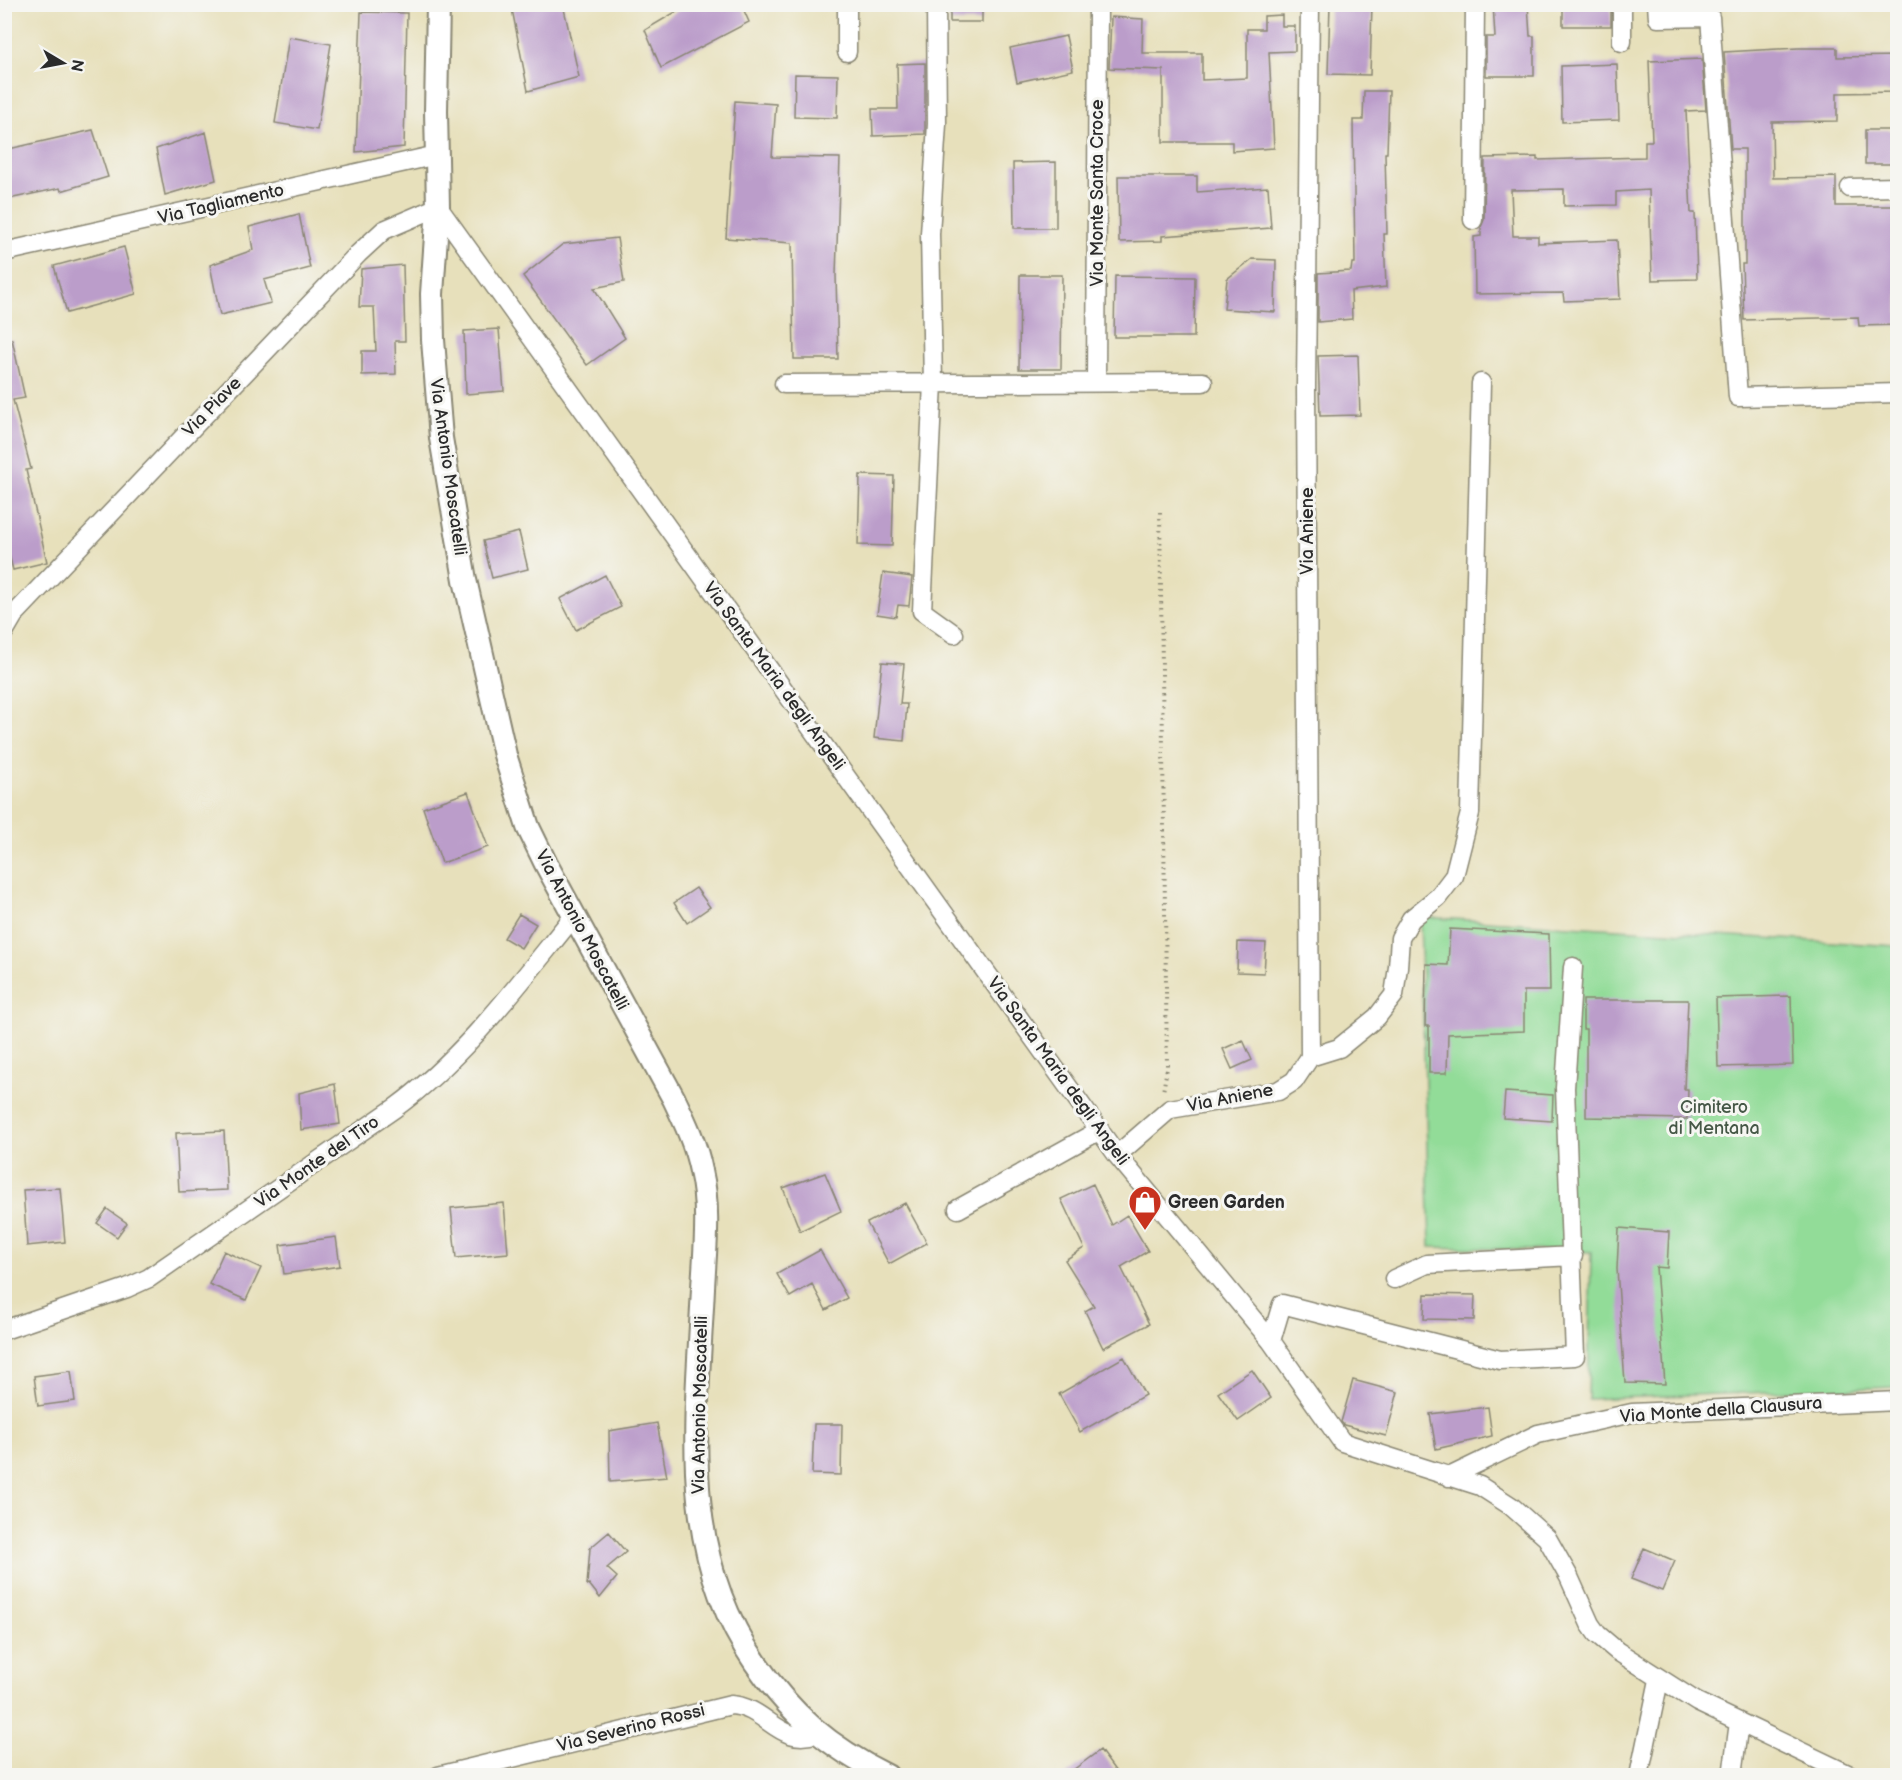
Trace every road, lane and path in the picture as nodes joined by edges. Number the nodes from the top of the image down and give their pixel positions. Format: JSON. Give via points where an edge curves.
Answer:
{"nodes":[{"id":1,"x":438,"y":4,"type":"edge"},
{"id":2,"x":847,"y":4,"type":"edge"},
{"id":3,"x":936,"y":4,"type":"edge"},
{"id":4,"x":1098,"y":4,"type":"edge"},
{"id":5,"x":1310,"y":4,"type":"edge"},
{"id":6,"x":1475,"y":4,"type":"edge"},
{"id":7,"x":1622,"y":4,"type":"edge"},
{"id":8,"x":1657,"y":4,"type":"edge"},
{"id":9,"x":1622,"y":42,"type":"dead end"},
{"id":10,"x":847,"y":52,"type":"dead end"},
{"id":11,"x":437,"y":155,"type":"junction"},
{"id":12,"x":1898,"y":187,"type":"edge"},
{"id":13,"x":1850,"y":188,"type":"dead end"},
{"id":14,"x":438,"y":207,"type":"junction"},
{"id":15,"x":1473,"y":220,"type":"dead end"},
{"id":16,"x":4,"y":252,"type":"edge"},
{"id":17,"x":1096,"y":382,"type":"junction"},
{"id":18,"x":1203,"y":382,"type":"dead end"},
{"id":19,"x":933,"y":383,"type":"junction"},
{"id":20,"x":1481,"y":383,"type":"dead end"},
{"id":21,"x":784,"y":384,"type":"dead end"},
{"id":22,"x":1898,"y":393,"type":"edge"},
{"id":23,"x":1160,"y":512,"type":"dead end"},
{"id":24,"x":9,"y":614,"type":"edge"},
{"id":25,"x":4,"y":632,"type":"edge"},
{"id":26,"x":954,"y":634,"type":"dead end"},
{"id":27,"x":574,"y":916,"type":"junction"},
{"id":28,"x":1573,"y":967,"type":"dead end"},
{"id":29,"x":1310,"y":1057,"type":"junction"},
{"id":30,"x":1158,"y":1120,"type":"junction"},
{"id":31,"x":1100,"y":1130,"type":"junction"},
{"id":32,"x":1117,"y":1155,"type":"junction"},
{"id":33,"x":958,"y":1209,"type":"dead end"},
{"id":34,"x":1573,"y":1256,"type":"junction"},
{"id":35,"x":1394,"y":1280,"type":"dead end"},
{"id":36,"x":4,"y":1330,"type":"edge"},
{"id":37,"x":1271,"y":1341,"type":"junction"},
{"id":38,"x":1898,"y":1401,"type":"edge"},
{"id":39,"x":1449,"y":1477,"type":"junction"},
{"id":40,"x":1659,"y":1680,"type":"junction"},
{"id":41,"x":1739,"y":1722,"type":"junction"},
{"id":42,"x":817,"y":1733,"type":"junction"},
{"id":43,"x":438,"y":1776,"type":"edge"},
{"id":44,"x":887,"y":1776,"type":"edge"},
{"id":45,"x":1639,"y":1776,"type":"edge"},
{"id":46,"x":1732,"y":1776,"type":"edge"},
{"id":47,"x":1852,"y":1776,"type":"edge"}],
"edges":[{"from":1,"to":11,"type":"street","name":"Via Antonio Moscatelli"},
{"from":2,"to":10,"type":"street"},
{"from":3,"to":19,"type":"street","via":[[937,124],[930,234]]},
{"from":4,"to":17,"type":"street","name":"Via Monte Santa Croce"},
{"from":5,"to":29,"type":"street","name":"Via Aniene","via":[[1306,387]]},
{"from":6,"to":15,"type":"street"},
{"from":7,"to":9,"type":"street"},
{"from":8,"to":22,"type":"street","via":[[1658,18],[1710,17],[1738,397]]},
{"from":11,"to":14,"type":"street","name":"Via Antonio Moscatelli"},
{"from":11,"to":16,"type":"street","name":"Via Tagliamento"},
{"from":12,"to":13,"type":"street"},
{"from":14,"to":24,"type":"street","name":"Via Piave","via":[[392,225],[366,246]]},
{"from":14,"to":27,"type":"street","name":"Via Antonio Moscatelli","via":[[433,340],[453,521],[513,780],[534,839]]},
{"from":14,"to":31,"type":"street","name":"Via Santa Maria degli Angeli"},
{"from":17,"to":18,"type":"street"},
{"from":17,"to":19,"type":"street"},
{"from":19,"to":21,"type":"street"},
{"from":19,"to":26,"type":"street","via":[[922,611]]},
{"from":20,"to":29,"type":"street","via":[[1470,813],[1454,876],[1438,897],[1411,919],[1400,938],[1394,995],[1377,1017],[1339,1048]]},
{"from":23,"to":30,"type":"path","via":[[1167,1068]]},
{"from":24,"to":25,"type":"street","name":"Via Piave"},
{"from":27,"to":36,"type":"street","name":"Via Monte del Tiro","via":[[462,1048],[401,1104],[149,1278]]},
{"from":27,"to":42,"type":"street","name":"Via Antonio Moscatelli","via":[[674,1099],[701,1170],[706,1223],[696,1464],[703,1539],[711,1571],[728,1615],[750,1654],[794,1713]]},
{"from":28,"to":34,"type":"street","via":[[1565,1088]]},
{"from":29,"to":30,"type":"street","name":"Via Aniene","via":[[1294,1081],[1278,1091],[1170,1109]]},
{"from":30,"to":32,"type":"street","name":"Via Aniene"},
{"from":31,"to":32,"type":"street","name":"Via Santa Maria degli Angeli"},
{"from":31,"to":33,"type":"street"},
{"from":32,"to":37,"type":"street","name":"Via Santa Maria degli Angeli"},
{"from":34,"to":35,"type":"street","via":[[1427,1264]]},
{"from":34,"to":37,"type":"street","via":[[1575,1356],[1500,1360],[1282,1304]]},
{"from":37,"to":39,"type":"street","name":"Via Santa Maria degli Angeli","via":[[1342,1442]]},
{"from":38,"to":39,"type":"street","name":"Via Monte della Clausura","via":[[1632,1413],[1538,1434]]},
{"from":39,"to":40,"type":"street","name":"Via Santa Maria degli Angeli","via":[[1480,1486],[1511,1506],[1547,1538],[1597,1634]]},
{"from":40,"to":41,"type":"street","name":"Via Santa Maria degli Angeli"},
{"from":40,"to":45,"type":"street"},
{"from":41,"to":46,"type":"street"},
{"from":41,"to":47,"type":"street","name":"Via Santa Maria degli Angeli"},
{"from":42,"to":43,"type":"street","name":"Via Severino Rossi","via":[[804,1737],[790,1735],[756,1712],[731,1705]]},
{"from":42,"to":44,"type":"street","name":"Via Antonio Moscatelli"}]}
